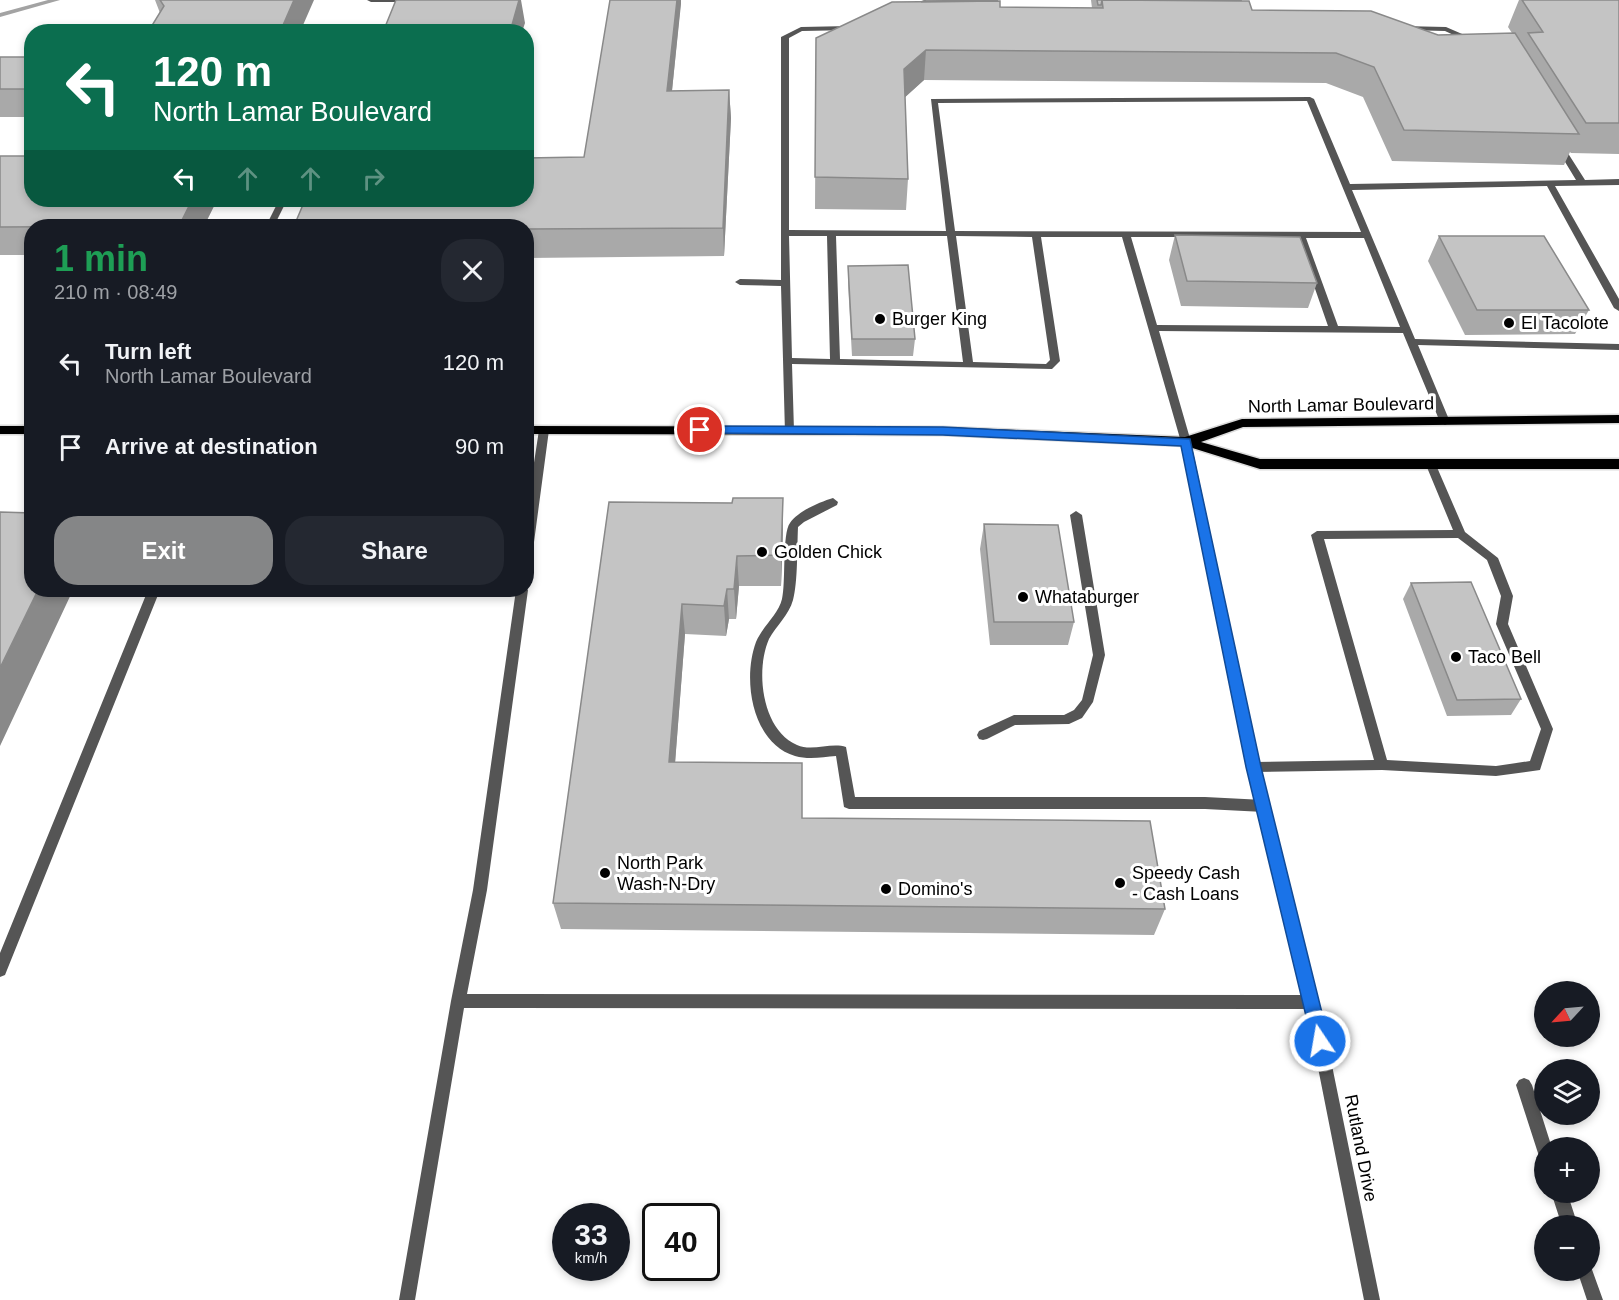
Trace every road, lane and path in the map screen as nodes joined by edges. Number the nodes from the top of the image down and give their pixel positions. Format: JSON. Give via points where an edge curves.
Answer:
{"nodes":[{"id":1,"x":371,"y":0,"type":"edge"},
{"id":2,"x":420,"y":0,"type":"edge"},
{"id":3,"x":860,"y":28,"type":"edge"},
{"id":4,"x":1400,"y":28,"type":"edge"},
{"id":5,"x":1484,"y":45,"type":"edge"},
{"id":6,"x":1558,"y":143,"type":"edge"},
{"id":7,"x":1619,"y":182,"type":"edge"},
{"id":8,"x":1582,"y":183,"type":"junction"},
{"id":9,"x":1550,"y":184,"type":"junction"},
{"id":10,"x":1347,"y":187,"type":"junction"},
{"id":11,"x":784,"y":233,"type":"junction"},
{"id":12,"x":831,"y":233,"type":"junction"},
{"id":13,"x":952,"y":234,"type":"junction"},
{"id":14,"x":1036,"y":234,"type":"junction"},
{"id":15,"x":1126,"y":234,"type":"junction"},
{"id":16,"x":1301,"y":235,"type":"junction"},
{"id":17,"x":1366,"y":235,"type":"junction"},
{"id":18,"x":740,"y":282,"type":"dead end"},
{"id":19,"x":785,"y":283,"type":"junction"},
{"id":20,"x":1619,"y":308,"type":"edge"},
{"id":21,"x":1154,"y":328,"type":"junction"},
{"id":22,"x":1334,"y":329,"type":"junction"},
{"id":23,"x":1407,"y":330,"type":"junction"},
{"id":24,"x":1412,"y":342,"type":"junction"},
{"id":25,"x":1619,"y":347,"type":"edge"},
{"id":26,"x":787,"y":361,"type":"junction"},
{"id":27,"x":835,"y":362,"type":"junction"},
{"id":28,"x":968,"y":365,"type":"junction"},
{"id":29,"x":1619,"y":419,"type":"edge"},
{"id":30,"x":1445,"y":422,"type":"junction"},
{"id":31,"x":534,"y":430,"type":"edge"},
{"id":32,"x":544,"y":430,"type":"junction"},
{"id":33,"x":789,"y":430,"type":"junction"},
{"id":34,"x":24,"y":431,"type":"edge"},
{"id":35,"x":2,"y":433,"type":"edge"},
{"id":36,"x":1186,"y":442,"type":"junction"},
{"id":37,"x":1619,"y":464,"type":"edge"},
{"id":38,"x":1431,"y":465,"type":"junction"},
{"id":39,"x":534,"y":501,"type":"edge"},
{"id":40,"x":833,"y":501,"type":"dead end"},
{"id":41,"x":1076,"y":515,"type":"dead end"},
{"id":42,"x":1460,"y":534,"type":"junction"},
{"id":43,"x":151,"y":597,"type":"edge"},
{"id":44,"x":521,"y":597,"type":"edge"},
{"id":45,"x":984,"y":735,"type":"dead end"},
{"id":46,"x":1383,"y":765,"type":"junction"},
{"id":47,"x":1254,"y":767,"type":"junction"},
{"id":48,"x":1264,"y":806,"type":"junction"},
{"id":49,"x":0,"y":970,"type":"edge"},
{"id":50,"x":458,"y":1000,"type":"junction"},
{"id":51,"x":1312,"y":1002,"type":"junction"},
{"id":52,"x":1524,"y":1085,"type":"dead end"},
{"id":53,"x":1541,"y":1137,"type":"edge"},
{"id":54,"x":1588,"y":1281,"type":"edge"},
{"id":55,"x":407,"y":1300,"type":"edge"},
{"id":56,"x":1372,"y":1300,"type":"edge"},
{"id":57,"x":1594,"y":1300,"type":"edge"}],
"edges":[{"from":1,"to":2,"type":"street"},
{"from":3,"to":11,"type":"street","via":[[801,29],[784,37]]},
{"from":4,"to":5,"type":"street","via":[[1446,29]]},
{"from":6,"to":8,"type":"street"},
{"from":7,"to":8,"type":"street"},
{"from":8,"to":9,"type":"street"},
{"from":9,"to":10,"type":"street"},
{"from":9,"to":20,"type":"street"},
{"from":10,"to":13,"type":"street","via":[[1310,99],[934,101]]},
{"from":10,"to":17,"type":"street"},
{"from":11,"to":12,"type":"street"},
{"from":11,"to":19,"type":"street"},
{"from":12,"to":13,"type":"street"},
{"from":12,"to":27,"type":"street"},
{"from":13,"to":14,"type":"street"},
{"from":13,"to":28,"type":"street"},
{"from":14,"to":15,"type":"street"},
{"from":14,"to":28,"type":"street","via":[[1055,361],[1048,366]]},
{"from":15,"to":16,"type":"street"},
{"from":15,"to":21,"type":"street","name":"Rutland Drive"},
{"from":16,"to":17,"type":"street"},
{"from":16,"to":22,"type":"street"},
{"from":17,"to":23,"type":"street"},
{"from":18,"to":19,"type":"street"},
{"from":19,"to":26,"type":"street"},
{"from":21,"to":22,"type":"street"},
{"from":21,"to":36,"type":"street","name":"Rutland Drive"},
{"from":22,"to":23,"type":"street"},
{"from":23,"to":24,"type":"street"},
{"from":24,"to":25,"type":"street"},
{"from":24,"to":30,"type":"street"},
{"from":26,"to":27,"type":"street"},
{"from":26,"to":33,"type":"street"},
{"from":27,"to":28,"type":"street"},
{"from":29,"to":30,"type":"main road","name":"North Lamar Boulevard"},
{"from":30,"to":36,"type":"main road","name":"North Lamar Boulevard","via":[[1242,423]]},
{"from":31,"to":32,"type":"main road","name":"North Lamar Boulevard"},
{"from":32,"to":33,"type":"main road","name":"North Lamar Boulevard"},
{"from":32,"to":39,"type":"street"},
{"from":33,"to":36,"type":"main road","name":"North Lamar Boulevard","via":[[943,431]]},
{"from":34,"to":35,"type":"main road"},
{"from":36,"to":38,"type":"main road","via":[[1260,464]]},
{"from":36,"to":47,"type":"street","name":"Rutland Drive"},
{"from":37,"to":38,"type":"main road"},
{"from":38,"to":42,"type":"street"},
{"from":40,"to":48,"type":"street","via":[[793,526],[788,598],[761,646],[758,702],[775,736],[796,751],[842,751],[849,803]]},
{"from":41,"to":45,"type":"street","via":[[1099,655],[1087,702],[1078,714],[1065,720],[1014,720]]},
{"from":42,"to":46,"type":"street","via":[[1317,535]]},
{"from":42,"to":46,"type":"street","via":[[1492,558],[1507,596],[1502,624],[1547,729],[1535,766],[1496,771]]},
{"from":43,"to":49,"type":"street"},
{"from":44,"to":50,"type":"street","via":[[480,890]]},
{"from":46,"to":47,"type":"street"},
{"from":47,"to":48,"type":"street","name":"Rutland Drive"},
{"from":48,"to":51,"type":"street","name":"Rutland Drive"},
{"from":50,"to":51,"type":"street"},
{"from":50,"to":55,"type":"street"},
{"from":51,"to":56,"type":"street","name":"Rutland Drive"},
{"from":52,"to":53,"type":"street"},
{"from":54,"to":57,"type":"street"}]}
